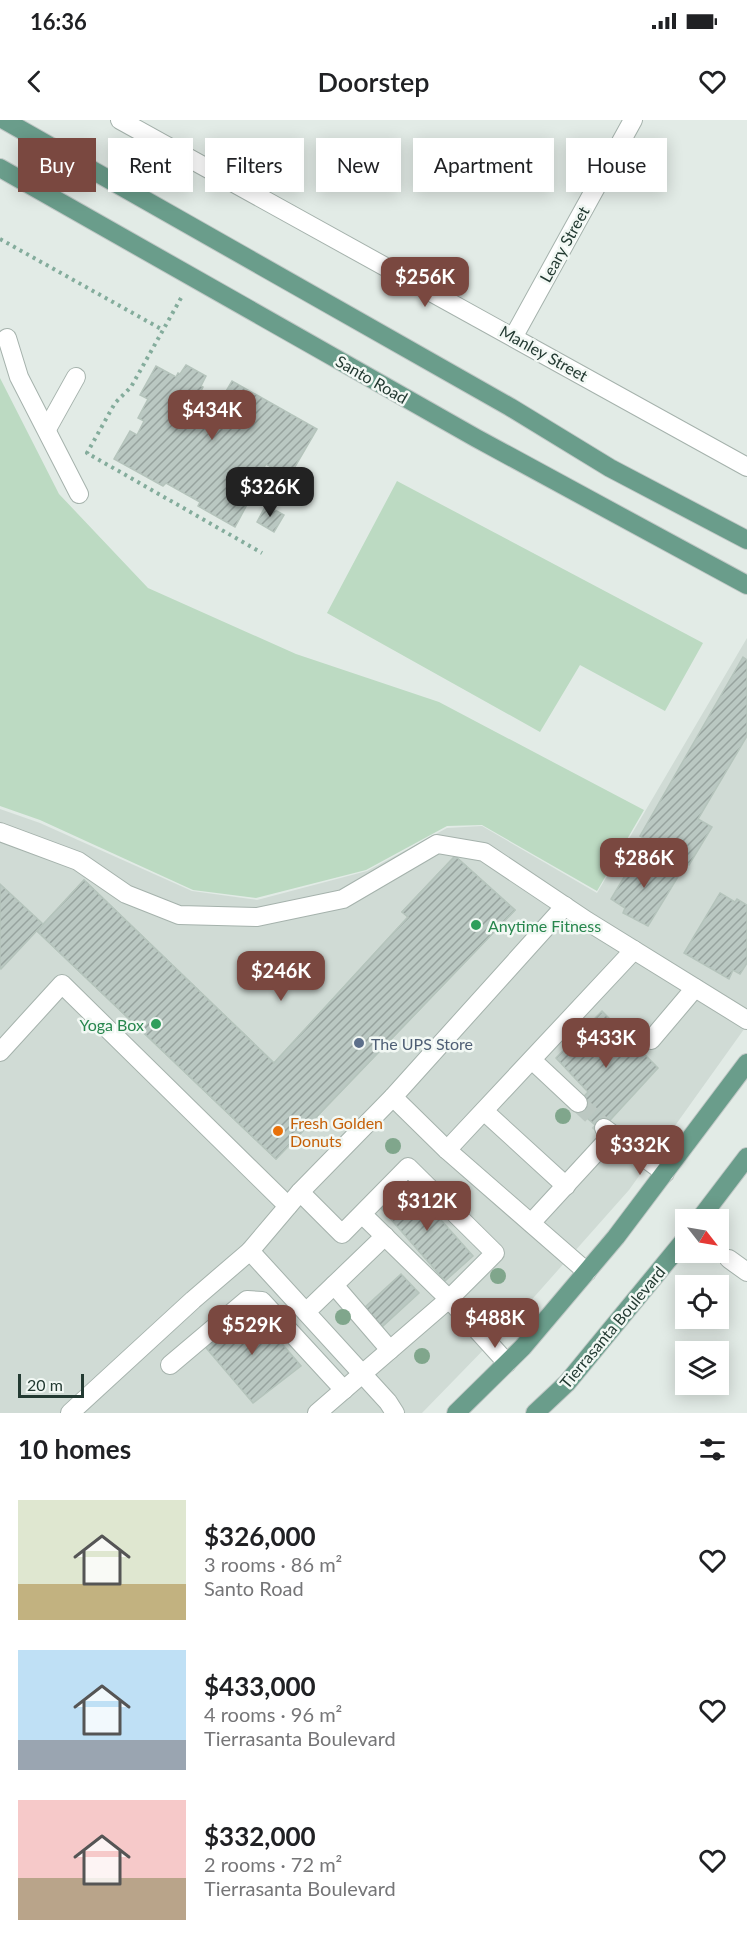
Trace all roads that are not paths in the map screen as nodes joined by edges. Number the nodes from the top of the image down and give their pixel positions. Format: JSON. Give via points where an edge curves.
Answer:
{"nodes":[{"id":1,"x":4,"y":120,"type":"edge"},
{"id":2,"x":120,"y":120,"type":"edge"},
{"id":3,"x":633,"y":120,"type":"edge"},
{"id":4,"x":0,"y":168,"type":"edge"},
{"id":5,"x":514,"y":336,"type":"junction"},
{"id":6,"x":7,"y":338,"type":"dead end"},
{"id":7,"x":76,"y":377,"type":"dead end"},
{"id":8,"x":46,"y":429,"type":"junction"},
{"id":9,"x":747,"y":467,"type":"edge"},
{"id":10,"x":79,"y":494,"type":"dead end"},
{"id":11,"x":747,"y":540,"type":"edge"},
{"id":12,"x":747,"y":585,"type":"edge"},
{"id":13,"x":0,"y":832,"type":"edge"},
{"id":14,"x":565,"y":906,"type":"junction"},
{"id":15,"x":634,"y":950,"type":"junction"},
{"id":16,"x":695,"y":988,"type":"junction"},
{"id":17,"x":747,"y":1020,"type":"edge"},
{"id":18,"x":651,"y":1040,"type":"dead end"},
{"id":19,"x":0,"y":1052,"type":"edge"},
{"id":20,"x":532,"y":1059,"type":"junction"},
{"id":21,"x":747,"y":1063,"type":"edge"},
{"id":22,"x":393,"y":1097,"type":"junction"},
{"id":23,"x":578,"y":1103,"type":"tunnel mouth"},
{"id":24,"x":484,"y":1111,"type":"junction"},
{"id":25,"x":447,"y":1150,"type":"junction"},
{"id":26,"x":747,"y":1157,"type":"edge"},
{"id":27,"x":665,"y":1173,"type":"junction"},
{"id":28,"x":566,"y":1186,"type":"junction"},
{"id":29,"x":294,"y":1199,"type":"junction"},
{"id":30,"x":707,"y":1209,"type":"edge"},
{"id":31,"x":362,"y":1214,"type":"junction"},
{"id":32,"x":531,"y":1223,"type":"junction"},
{"id":33,"x":385,"y":1236,"type":"junction"},
{"id":34,"x":250,"y":1251,"type":"junction"},
{"id":35,"x":675,"y":1252,"type":"edge"},
{"id":36,"x":729,"y":1259,"type":"dead end"},
{"id":37,"x":587,"y":1272,"type":"junction"},
{"id":38,"x":747,"y":1272,"type":"edge"},
{"id":39,"x":334,"y":1285,"type":"junction"},
{"id":40,"x":449,"y":1299,"type":"junction"},
{"id":41,"x":306,"y":1312,"type":"junction"},
{"id":42,"x":390,"y":1350,"type":"junction"},
{"id":43,"x":507,"y":1363,"type":"junction"},
{"id":44,"x":170,"y":1365,"type":"dead end"},
{"id":45,"x":363,"y":1374,"type":"junction"},
{"id":46,"x":344,"y":1390,"type":"junction"},
{"id":47,"x":70,"y":1413,"type":"edge"},
{"id":48,"x":317,"y":1413,"type":"edge"},
{"id":49,"x":395,"y":1413,"type":"edge"},
{"id":50,"x":456,"y":1413,"type":"edge"},
{"id":51,"x":535,"y":1413,"type":"edge"}],
"edges":[{"from":1,"to":11,"type":"main road","via":[[500,401],[610,468]]},
{"from":2,"to":5,"type":"street","name":"Manley Street"},
{"from":3,"to":5,"type":"street","name":"Leary Street"},
{"from":4,"to":12,"type":"main road","name":"Santo Road","via":[[476,438]]},
{"from":5,"to":9,"type":"street","name":"Manley Street"},
{"from":6,"to":8,"type":"street","via":[[19,377]]},
{"from":7,"to":8,"type":"street"},
{"from":8,"to":10,"type":"street"},
{"from":13,"to":14,"type":"street","via":[[78,861],[126,894],[179,915],[257,917],[343,899],[437,844],[484,852]]},
{"from":14,"to":15,"type":"street"},
{"from":14,"to":22,"type":"street"},
{"from":15,"to":16,"type":"street"},
{"from":15,"to":20,"type":"street"},
{"from":16,"to":17,"type":"street"},
{"from":16,"to":18,"type":"street"},
{"from":19,"to":29,"type":"street","via":[[62,984]]},
{"from":20,"to":23,"type":"street"},
{"from":20,"to":24,"type":"street"},
{"from":21,"to":27,"type":"main road"},
{"from":22,"to":25,"type":"street"},
{"from":22,"to":29,"type":"street"},
{"from":24,"to":25,"type":"street"},
{"from":24,"to":28,"type":"street"},
{"from":25,"to":32,"type":"street"},
{"from":26,"to":30,"type":"main road"},
{"from":27,"to":28,"type":"street","via":[[608,1131]]},
{"from":27,"to":37,"type":"main road"},
{"from":28,"to":32,"type":"street"},
{"from":29,"to":31,"type":"street","via":[[342,1234]]},
{"from":29,"to":34,"type":"street"},
{"from":31,"to":33,"type":"street"},
{"from":31,"to":40,"type":"street","via":[[408,1167],[495,1253]]},
{"from":32,"to":37,"type":"street"},
{"from":33,"to":39,"type":"street"},
{"from":33,"to":40,"type":"street"},
{"from":34,"to":41,"type":"street"},
{"from":34,"to":47,"type":"street"},
{"from":35,"to":51,"type":"main road","name":"Tierrasanta Boulevard","via":[[567,1383]]},
{"from":36,"to":38,"type":"street"},
{"from":37,"to":43,"type":"main road"},
{"from":39,"to":41,"type":"street"},
{"from":39,"to":42,"type":"street"},
{"from":40,"to":42,"type":"street"},
{"from":40,"to":43,"type":"street"},
{"from":41,"to":45,"type":"street"},
{"from":42,"to":45,"type":"street"},
{"from":43,"to":50,"type":"main road"},
{"from":44,"to":46,"type":"street","via":[[247,1300],[261,1301]]},
{"from":45,"to":46,"type":"street"},
{"from":45,"to":49,"type":"street"},
{"from":46,"to":48,"type":"street"}]}
